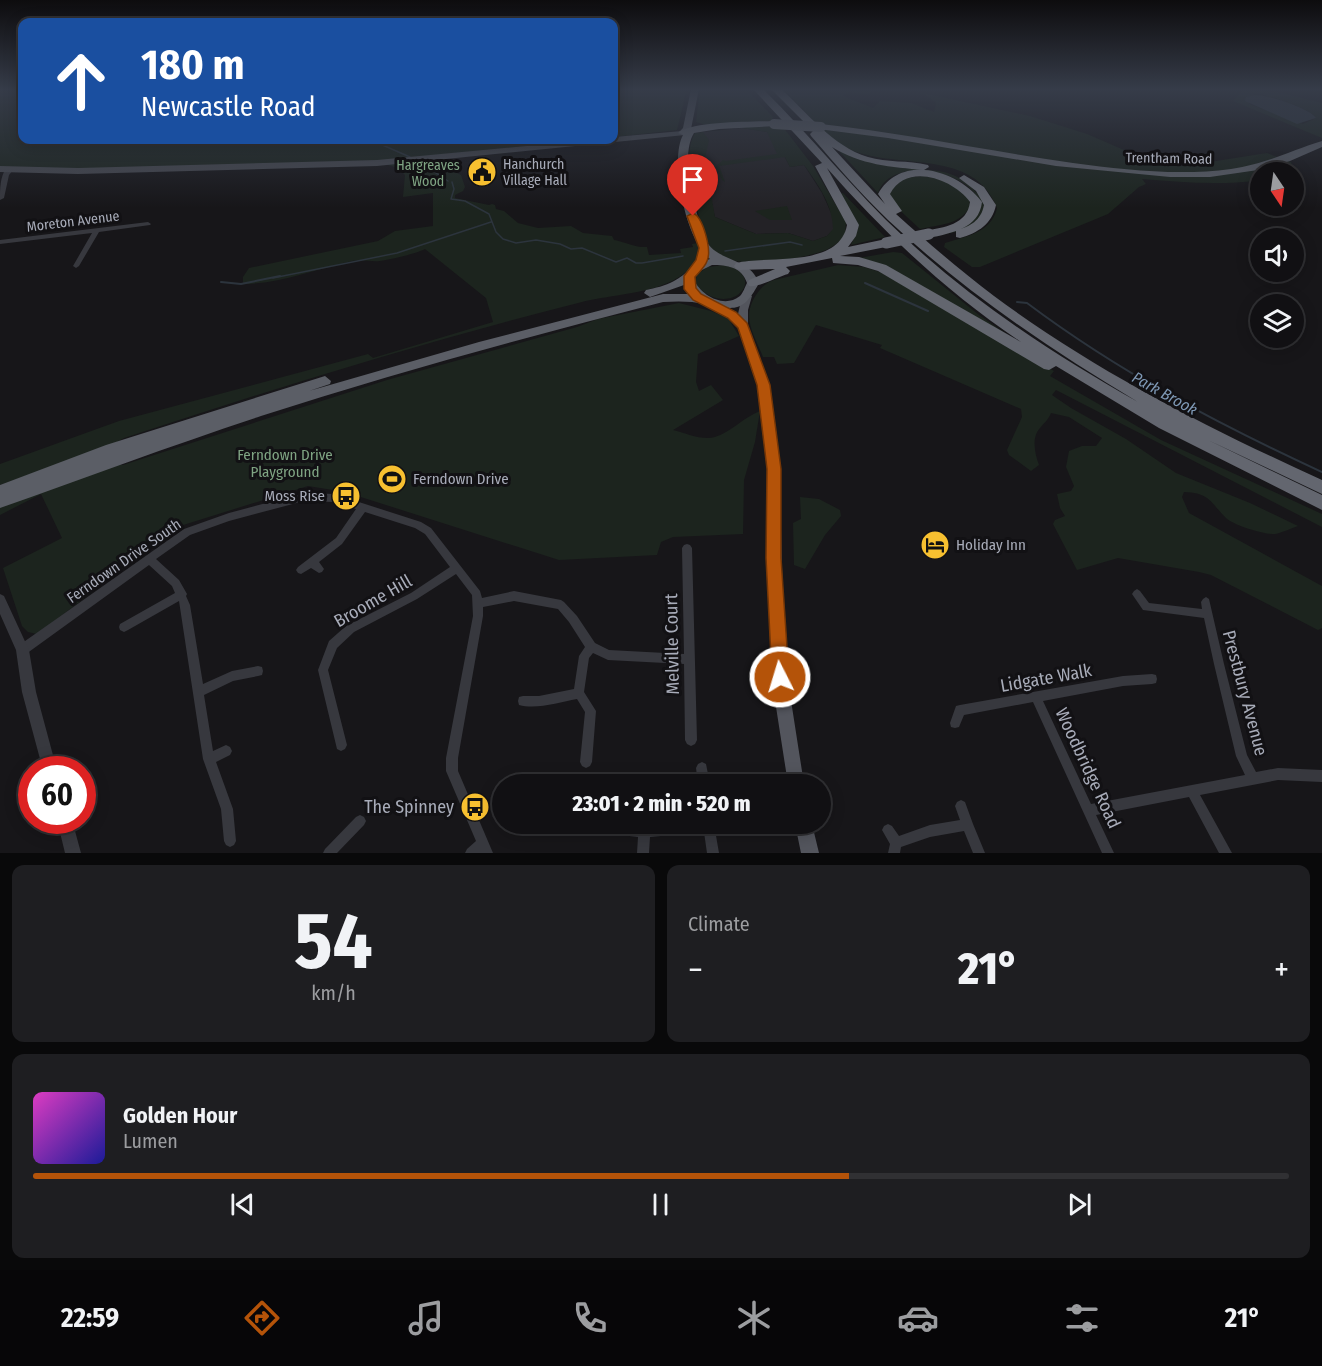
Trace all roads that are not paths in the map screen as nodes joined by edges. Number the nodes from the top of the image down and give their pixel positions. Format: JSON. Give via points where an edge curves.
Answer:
{"nodes":[{"id":1,"x":687,"y":129,"type":"edge"},
{"id":2,"x":711,"y":129,"type":"edge"},
{"id":3,"x":790,"y":129,"type":"edge"},
{"id":4,"x":794,"y":129,"type":"edge"},
{"id":5,"x":811,"y":129,"type":"edge"},
{"id":6,"x":818,"y":129,"type":"edge"},
{"id":7,"x":835,"y":129,"type":"edge"},
{"id":8,"x":684,"y":139,"type":"junction"},
{"id":9,"x":618,"y":140,"type":"edge"},
{"id":10,"x":572,"y":144,"type":"edge"},
{"id":11,"x":1322,"y":144,"type":"edge"},
{"id":12,"x":5,"y":169,"type":"edge"},
{"id":13,"x":0,"y":198,"type":"edge"},
{"id":14,"x":148,"y":224,"type":"dead end"},
{"id":15,"x":96,"y":231,"type":"junction"},
{"id":16,"x":932,"y":237,"type":"junction"},
{"id":17,"x":0,"y":242,"type":"edge"},
{"id":18,"x":704,"y":248,"type":"junction"},
{"id":19,"x":832,"y":257,"type":"junction"},
{"id":20,"x":723,"y":261,"type":"junction"},
{"id":21,"x":76,"y":266,"type":"dead end"},
{"id":22,"x":699,"y":266,"type":"junction"},
{"id":23,"x":740,"y":266,"type":"junction"},
{"id":24,"x":689,"y":276,"type":"junction"},
{"id":25,"x":750,"y":290,"type":"junction"},
{"id":26,"x":706,"y":301,"type":"junction"},
{"id":27,"x":743,"y":326,"type":"junction"},
{"id":28,"x":1294,"y":475,"type":"junction"},
{"id":29,"x":1322,"y":487,"type":"edge"},
{"id":30,"x":0,"y":490,"type":"edge"},
{"id":31,"x":0,"y":502,"type":"edge"},
{"id":32,"x":1322,"y":503,"type":"edge"},
{"id":33,"x":363,"y":507,"type":"junction"},
{"id":34,"x":1322,"y":509,"type":"edge"},
{"id":35,"x":687,"y":548,"type":"dead end"},
{"id":36,"x":149,"y":559,"type":"junction"},
{"id":37,"x":457,"y":568,"type":"junction"},
{"id":38,"x":301,"y":570,"type":"dead end"},
{"id":39,"x":182,"y":594,"type":"junction"},
{"id":40,"x":1137,"y":594,"type":"dead end"},
{"id":41,"x":0,"y":600,"type":"edge"},
{"id":42,"x":1206,"y":602,"type":"dead end"},
{"id":43,"x":478,"y":603,"type":"junction"},
{"id":44,"x":1208,"y":614,"type":"junction"},
{"id":45,"x":124,"y":627,"type":"dead end"},
{"id":46,"x":591,"y":647,"type":"junction"},
{"id":47,"x":22,"y":650,"type":"junction"},
{"id":48,"x":690,"y":658,"type":"junction"},
{"id":49,"x":258,"y":671,"type":"dead end"},
{"id":50,"x":1152,"y":678,"type":"dead end"},
{"id":51,"x":200,"y":691,"type":"junction"},
{"id":52,"x":579,"y":693,"type":"junction"},
{"id":53,"x":1036,"y":698,"type":"junction"},
{"id":54,"x":523,"y":701,"type":"dead end"},
{"id":55,"x":955,"y":723,"type":"dead end"},
{"id":56,"x":691,"y":740,"type":"dead end"},
{"id":57,"x":341,"y":746,"type":"dead end"},
{"id":58,"x":226,"y":751,"type":"dead end"},
{"id":59,"x":46,"y":756,"type":"edge"},
{"id":60,"x":209,"y":759,"type":"junction"},
{"id":61,"x":586,"y":762,"type":"dead end"},
{"id":62,"x":702,"y":768,"type":"dead end"},
{"id":63,"x":703,"y":774,"type":"edge"},
{"id":64,"x":794,"y":774,"type":"edge"},
{"id":65,"x":1322,"y":776,"type":"edge"},
{"id":66,"x":1253,"y":778,"type":"junction"},
{"id":67,"x":1192,"y":791,"type":"junction"},
{"id":68,"x":961,"y":806,"type":"dead end"},
{"id":69,"x":1090,"y":810,"type":"junction"},
{"id":70,"x":360,"y":821,"type":"dead end"},
{"id":71,"x":968,"y":825,"type":"junction"},
{"id":72,"x":888,"y":830,"type":"dead end"},
{"id":73,"x":68,"y":834,"type":"edge"},
{"id":74,"x":644,"y":834,"type":"edge"},
{"id":75,"x":710,"y":834,"type":"edge"},
{"id":76,"x":806,"y":834,"type":"edge"},
{"id":77,"x":230,"y":841,"type":"dead end"},
{"id":78,"x":485,"y":848,"type":"edge"},
{"id":79,"x":895,"y":848,"type":"edge"},
{"id":80,"x":73,"y":853,"type":"edge"},
{"id":81,"x":329,"y":853,"type":"edge"},
{"id":82,"x":471,"y":853,"type":"edge"},
{"id":83,"x":642,"y":853,"type":"edge"},
{"id":84,"x":712,"y":853,"type":"edge"},
{"id":85,"x":810,"y":853,"type":"edge"},
{"id":86,"x":979,"y":853,"type":"edge"},
{"id":87,"x":1108,"y":853,"type":"edge"},
{"id":88,"x":1226,"y":853,"type":"edge"}],
"edges":[{"from":1,"to":8,"type":"main road"},
{"from":2,"to":8,"type":"highway","name":"Trentham Road","bridge":true},
{"from":3,"to":19,"type":"highway","via":[[815,159],[852,221],[849,240]]},
{"from":4,"to":32,"type":"highway","via":[[921,258],[1017,332],[1126,402]]},
{"from":5,"to":28,"type":"highway","via":[[892,217],[972,285],[1023,322],[1191,424]]},
{"from":6,"to":16,"type":"highway","via":[[846,151],[879,163],[949,172],[980,189],[990,205],[985,220],[969,231]]},
{"from":7,"to":11,"type":"highway","name":"Trentham Road","bridge":true,"via":[[1056,164],[1157,175],[1249,169]]},
{"from":8,"to":9,"type":"main road","via":[[665,135]]},
{"from":8,"to":18,"type":"highway","via":[[687,195]]},
{"from":10,"to":12,"type":"main road","via":[[376,163],[78,171]]},
{"from":12,"to":13,"type":"street"},
{"from":14,"to":15,"type":"street","name":"Moreton Avenue"},
{"from":15,"to":17,"type":"street","name":"Moreton Avenue"},
{"from":15,"to":21,"type":"street"},
{"from":16,"to":19,"type":"highway"},
{"from":16,"to":28,"type":"highway","via":[[973,216],[976,202],[969,191],[937,175],[909,175],[889,183],[884,194],[892,207],[1005,302],[1126,380]]},
{"from":18,"to":20,"type":"highway"},
{"from":18,"to":22,"type":"highway"},
{"from":19,"to":23,"type":"highway"},
{"from":19,"to":25,"type":"highway","via":[[777,273]]},
{"from":19,"to":34,"type":"highway","via":[[882,268],[1184,442]]},
{"from":20,"to":22,"type":"highway"},
{"from":20,"to":23,"type":"highway"},
{"from":22,"to":24,"type":"highway"},
{"from":23,"to":25,"type":"highway","via":[[748,272]]},
{"from":24,"to":26,"type":"highway","via":[[690,289]]},
{"from":24,"to":30,"type":"highway","via":[[664,290],[525,324],[296,390],[106,451]]},
{"from":25,"to":26,"type":"highway","via":[[728,304]]},
{"from":25,"to":27,"type":"main road","via":[[743,310]]},
{"from":26,"to":27,"type":"main road"},
{"from":26,"to":31,"type":"highway","via":[[663,298],[417,363],[262,411]]},
{"from":27,"to":64,"type":"main road","via":[[764,385],[773,454],[777,642]]},
{"from":28,"to":29,"type":"highway"},
{"from":33,"to":36,"type":"street","name":"Ferndown Drive South","via":[[334,498],[290,499],[187,532]]},
{"from":33,"to":37,"type":"street","name":"Ferndown Drive South","via":[[428,531]]},
{"from":33,"to":38,"type":"street","via":[[339,542],[316,565]]},
{"from":35,"to":48,"type":"street","name":"Melville Court"},
{"from":36,"to":39,"type":"street","via":[[176,582]]},
{"from":36,"to":47,"type":"street","name":"Ferndown Drive South"},
{"from":37,"to":43,"type":"street","name":"Ferndown Drive South","via":[[477,594]]},
{"from":37,"to":57,"type":"street","name":"Broome Hill","via":[[414,596],[350,629],[333,645],[323,670]]},
{"from":39,"to":45,"type":"street"},
{"from":39,"to":51,"type":"street"},
{"from":40,"to":44,"type":"street","name":"Prestbury Avenue","via":[[1148,612]]},
{"from":41,"to":47,"type":"street"},
{"from":42,"to":44,"type":"street","name":"Prestbury Avenue"},
{"from":43,"to":46,"type":"street","via":[[514,596],[561,605]]},
{"from":43,"to":78,"type":"street","via":[[452,758],[456,782]]},
{"from":44,"to":66,"type":"street","name":"Prestbury Avenue","via":[[1242,756]]},
{"from":46,"to":48,"type":"street","via":[[608,655]]},
{"from":46,"to":52,"type":"street","via":[[584,656]]},
{"from":47,"to":59,"type":"street"},
{"from":48,"to":56,"type":"street","name":"Melville Court"},
{"from":49,"to":51,"type":"street","via":[[231,676]]},
{"from":50,"to":53,"type":"street","name":"Lidgate Walk"},
{"from":51,"to":60,"type":"street"},
{"from":52,"to":54,"type":"street"},
{"from":52,"to":61,"type":"street","via":[[591,711]]},
{"from":53,"to":55,"type":"street","name":"Lidgate Walk","via":[[960,710]]},
{"from":53,"to":69,"type":"street","name":"Woodbridge Road"},
{"from":58,"to":60,"type":"street"},
{"from":60,"to":77,"type":"street","via":[[227,808]]},
{"from":62,"to":63,"type":"street"},
{"from":65,"to":66,"type":"street","via":[[1278,774]]},
{"from":66,"to":67,"type":"street"},
{"from":67,"to":69,"type":"street"},
{"from":67,"to":88,"type":"street"},
{"from":68,"to":71,"type":"street"},
{"from":69,"to":87,"type":"street","name":"Woodbridge Road"},
{"from":70,"to":81,"type":"street"},
{"from":71,"to":79,"type":"street","via":[[930,831]]},
{"from":71,"to":86,"type":"street"},
{"from":72,"to":79,"type":"street"},
{"from":73,"to":80,"type":"street"},
{"from":74,"to":83,"type":"street"},
{"from":75,"to":84,"type":"street"},
{"from":76,"to":85,"type":"main road"},
{"from":78,"to":82,"type":"street"}]}
